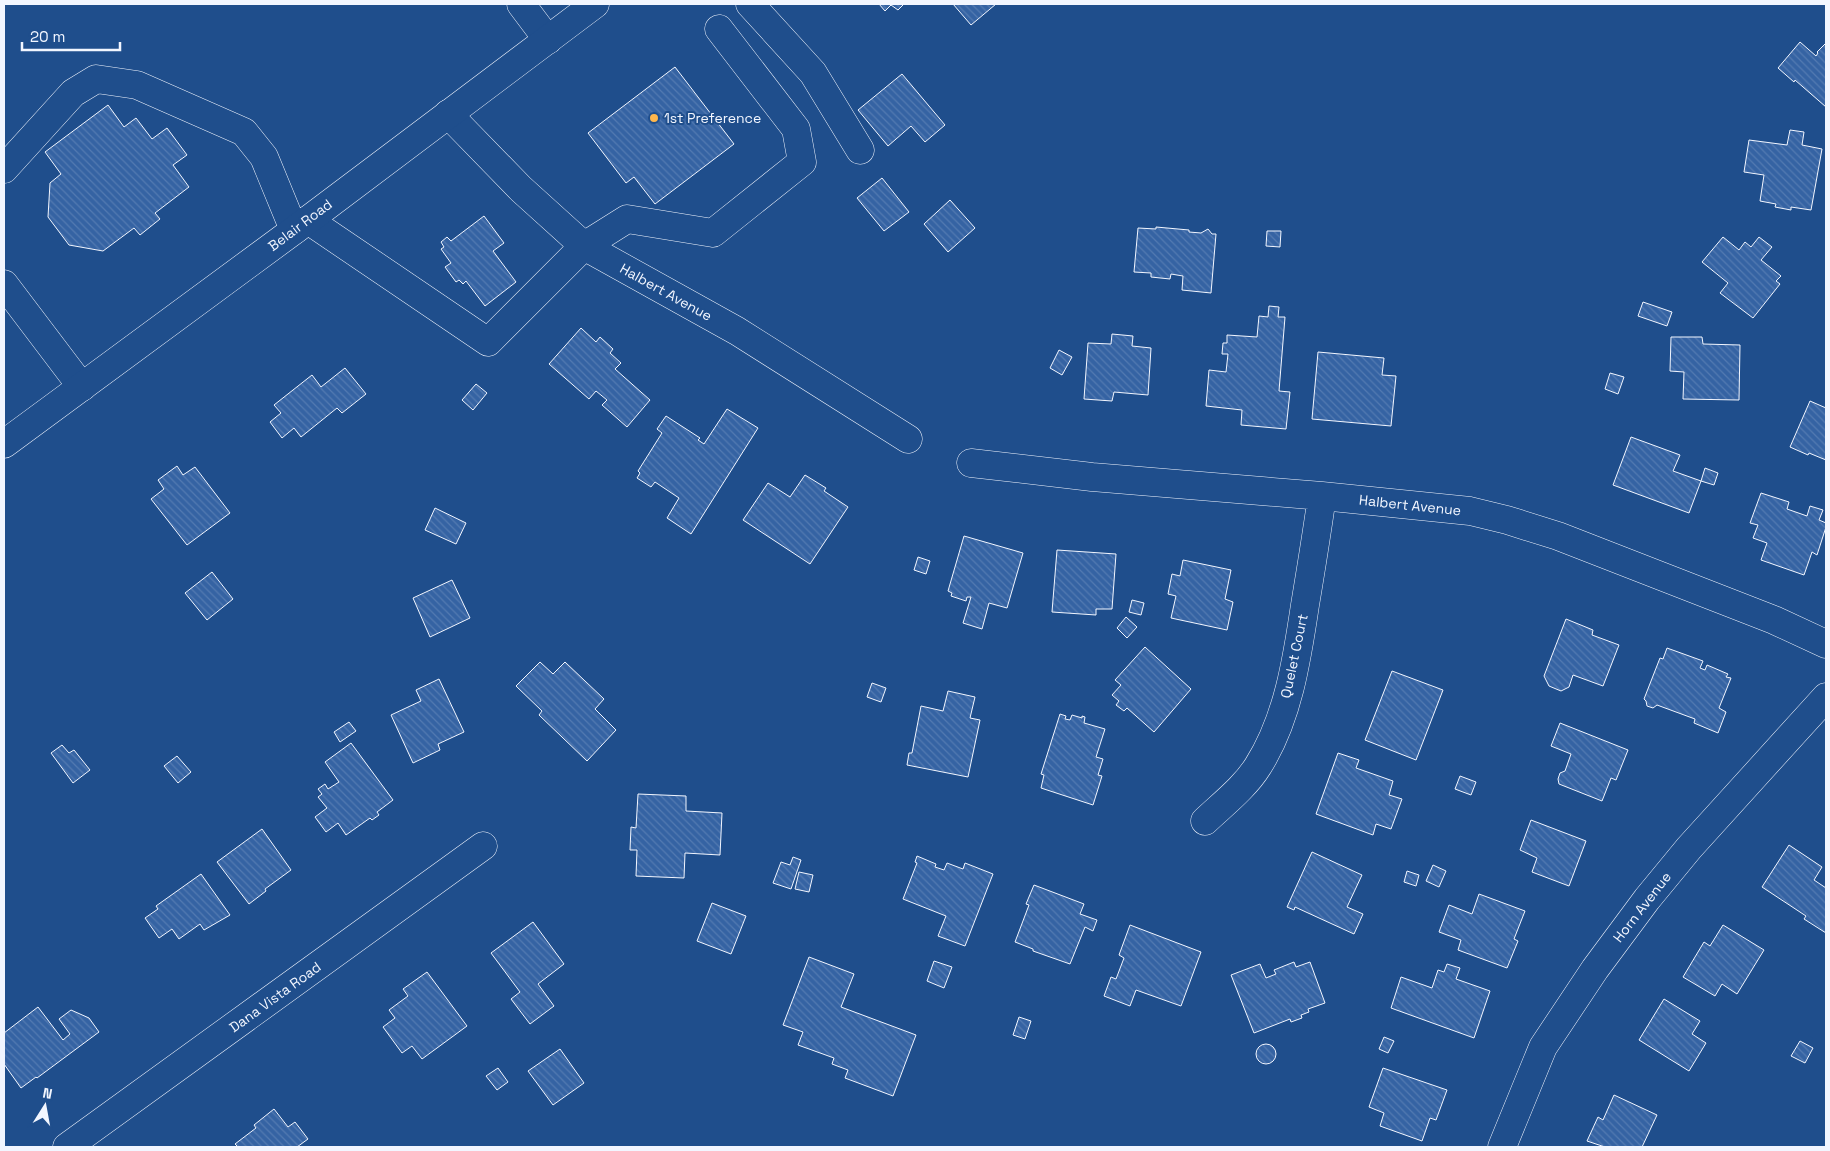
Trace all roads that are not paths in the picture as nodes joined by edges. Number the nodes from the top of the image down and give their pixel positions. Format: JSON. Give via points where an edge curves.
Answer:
{"nodes":[{"id":1,"x":521,"y":4,"type":"edge"},
{"id":2,"x":595,"y":4,"type":"edge"},
{"id":3,"x":750,"y":4,"type":"edge"},
{"id":4,"x":719,"y":29,"type":"dead end"},
{"id":5,"x":548,"y":40,"type":"junction"},
{"id":6,"x":448,"y":114,"type":"junction"},
{"id":7,"x":860,"y":150,"type":"dead end"},
{"id":8,"x":4,"y":169,"type":"edge"},
{"id":9,"x":301,"y":225,"type":"junction"},
{"id":10,"x":584,"y":246,"type":"junction"},
{"id":11,"x":4,"y":284,"type":"edge"},
{"id":12,"x":82,"y":386,"type":"junction"},
{"id":13,"x":908,"y":439,"type":"dead end"},
{"id":14,"x":4,"y":444,"type":"edge"},
{"id":15,"x":971,"y":463,"type":"dead end"},
{"id":16,"x":1322,"y":496,"type":"junction"},
{"id":17,"x":1826,"y":644,"type":"edge"},
{"id":18,"x":1826,"y":697,"type":"edge"},
{"id":19,"x":1205,"y":821,"type":"dead end"},
{"id":20,"x":483,"y":846,"type":"dead end"},
{"id":21,"x":67,"y":1147,"type":"edge"},
{"id":22,"x":1502,"y":1147,"type":"edge"}],
"edges":[{"from":1,"to":5,"type":"main road"},
{"from":2,"to":5,"type":"main road","name":"Belair Road"},
{"from":3,"to":7,"type":"main road","via":[[813,73]]},
{"from":4,"to":10,"type":"main road","via":[[796,129],[802,162],[713,233],[627,219]]},
{"from":5,"to":6,"type":"main road","name":"Belair Road"},
{"from":6,"to":9,"type":"main road","name":"Belair Road"},
{"from":6,"to":10,"type":"main road","name":"Halbert Avenue","via":[[521,189]]},
{"from":8,"to":9,"type":"main road","via":[[73,93],[96,79],[137,84],[244,132],[264,157]]},
{"from":9,"to":10,"type":"main road","via":[[488,342]]},
{"from":9,"to":12,"type":"main road","name":"Belair Road"},
{"from":10,"to":13,"type":"main road","name":"Halbert Avenue","via":[[737,331]]},
{"from":11,"to":12,"type":"main road"},
{"from":12,"to":14,"type":"main road","name":"Belair Road"},
{"from":15,"to":16,"type":"main road","name":"Halbert Avenue","via":[[1092,477]]},
{"from":16,"to":17,"type":"main road","name":"Halbert Avenue","via":[[1470,511],[1507,520],[1558,536],[1747,609]]},
{"from":16,"to":19,"type":"main road","name":"Quelet Court","via":[[1296,660],[1273,736],[1258,767]]},
{"from":18,"to":22,"type":"main road","name":"Horn Avenue","via":[[1689,848],[1646,899],[1595,969],[1543,1047]]},
{"from":20,"to":21,"type":"main road","name":"Dana Vista Road"}]}
